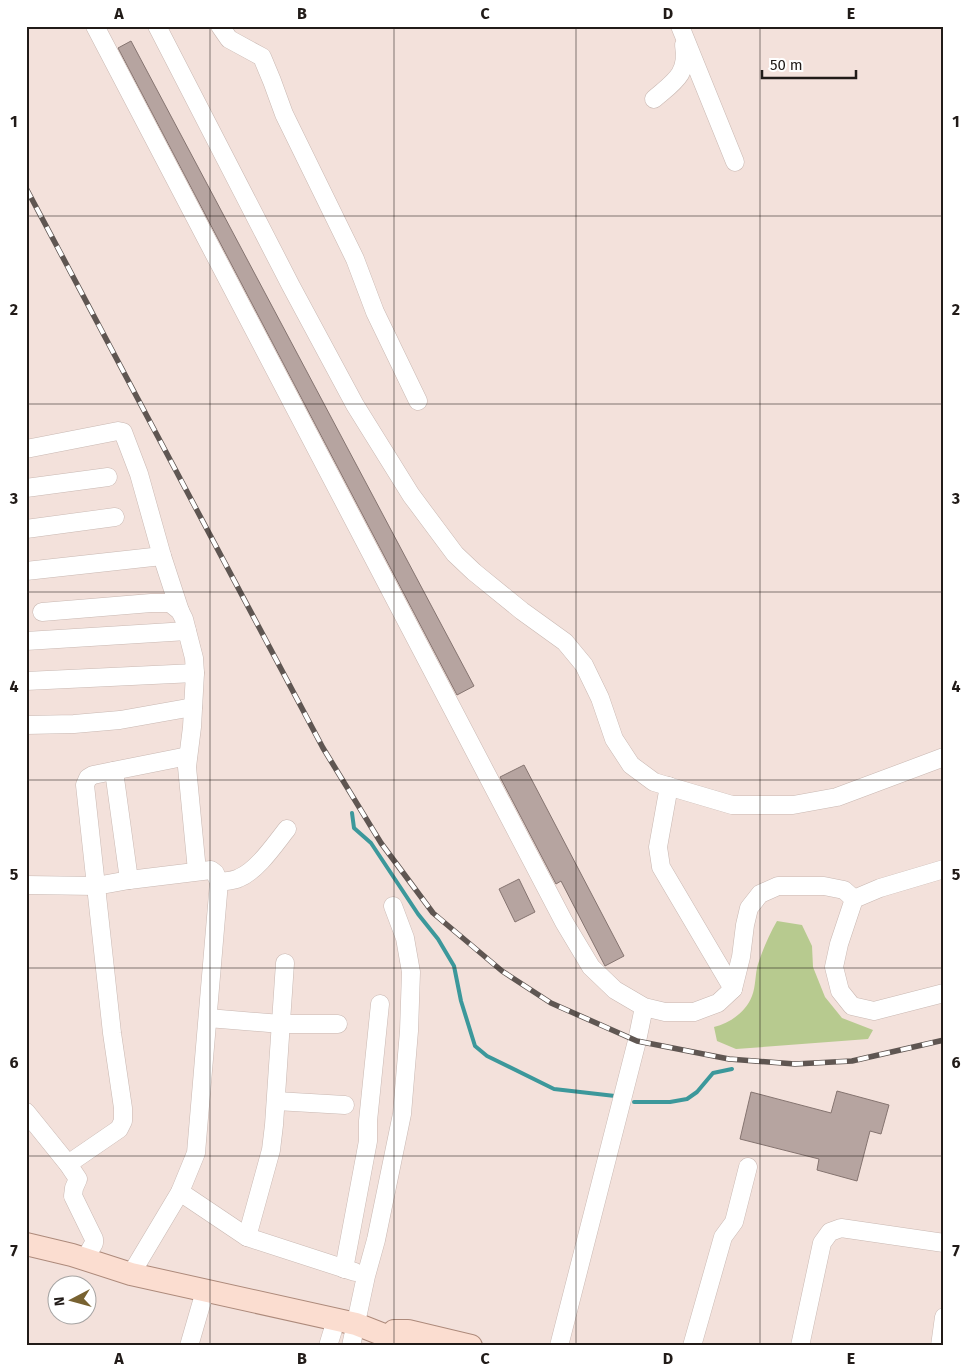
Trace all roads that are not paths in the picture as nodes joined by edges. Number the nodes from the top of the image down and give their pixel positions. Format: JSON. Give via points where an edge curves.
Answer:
{"nodes":[{"id":1,"x":95,"y":26,"type":"edge"},
{"id":2,"x":158,"y":26,"type":"edge"},
{"id":3,"x":220,"y":26,"type":"edge"},
{"id":4,"x":681,"y":28,"type":"edge"},
{"id":5,"x":654,"y":99,"type":"dead end"},
{"id":6,"x":735,"y":162,"type":"dead end"},
{"id":7,"x":418,"y":402,"type":"dead end"},
{"id":8,"x":26,"y":449,"type":"edge"},
{"id":9,"x":108,"y":477,"type":"dead end"},
{"id":10,"x":26,"y":488,"type":"edge"},
{"id":11,"x":115,"y":517,"type":"dead end"},
{"id":12,"x":26,"y":529,"type":"edge"},
{"id":13,"x":162,"y":556,"type":"junction"},
{"id":14,"x":26,"y":571,"type":"edge"},
{"id":15,"x":180,"y":610,"type":"junction"},
{"id":16,"x":42,"y":612,"type":"dead end"},
{"id":17,"x":187,"y":632,"type":"junction"},
{"id":18,"x":26,"y":640,"type":"edge"},
{"id":19,"x":194,"y":673,"type":"junction"},
{"id":20,"x":26,"y":681,"type":"edge"},
{"id":21,"x":193,"y":707,"type":"junction"},
{"id":22,"x":26,"y":725,"type":"edge"},
{"id":23,"x":188,"y":756,"type":"junction"},
{"id":24,"x":944,"y":758,"type":"edge"},
{"id":25,"x":114,"y":771,"type":"junction"},
{"id":26,"x":669,"y":786,"type":"junction"},
{"id":27,"x":287,"y":829,"type":"dead end"},
{"id":28,"x":944,"y":869,"type":"edge"},
{"id":29,"x":197,"y":871,"type":"junction"},
{"id":30,"x":129,"y":880,"type":"junction"},
{"id":31,"x":219,"y":882,"type":"junction"},
{"id":32,"x":26,"y":885,"type":"edge"},
{"id":33,"x":96,"y":886,"type":"junction"},
{"id":34,"x":854,"y":899,"type":"junction"},
{"id":35,"x":393,"y":906,"type":"dead end"},
{"id":36,"x":285,"y":963,"type":"dead end"},
{"id":37,"x":733,"y":989,"type":"junction"},
{"id":38,"x":944,"y":993,"type":"edge"},
{"id":39,"x":380,"y":1004,"type":"dead end"},
{"id":40,"x":644,"y":1007,"type":"junction"},
{"id":41,"x":208,"y":1018,"type":"junction"},
{"id":42,"x":281,"y":1024,"type":"junction"},
{"id":43,"x":338,"y":1024,"type":"dead end"},
{"id":44,"x":276,"y":1101,"type":"junction"},
{"id":45,"x":345,"y":1105,"type":"dead end"},
{"id":46,"x":26,"y":1112,"type":"edge"},
{"id":47,"x":68,"y":1164,"type":"junction"},
{"id":48,"x":748,"y":1167,"type":"dead end"},
{"id":49,"x":180,"y":1192,"type":"junction"},
{"id":50,"x":247,"y":1236,"type":"junction"},
{"id":51,"x":27,"y":1239,"type":"edge"},
{"id":52,"x":944,"y":1243,"type":"edge"},
{"id":53,"x":85,"y":1259,"type":"junction"},
{"id":54,"x":344,"y":1269,"type":"junction"},
{"id":55,"x":131,"y":1274,"type":"junction"},
{"id":56,"x":366,"y":1276,"type":"junction"},
{"id":57,"x":205,"y":1291,"type":"junction"},
{"id":58,"x":944,"y":1317,"type":"edge"},
{"id":59,"x":354,"y":1330,"type":"edge"},
{"id":60,"x":942,"y":1340,"type":"edge"},
{"id":61,"x":188,"y":1346,"type":"edge"},
{"id":62,"x":328,"y":1346,"type":"edge"},
{"id":63,"x":412,"y":1346,"type":"edge"},
{"id":64,"x":471,"y":1346,"type":"edge"},
{"id":65,"x":559,"y":1346,"type":"edge"},
{"id":66,"x":692,"y":1346,"type":"edge"},
{"id":67,"x":800,"y":1346,"type":"edge"}],
"edges":[{"from":1,"to":40,"type":"street","via":[[564,922],[592,967],[615,990]]},
{"from":2,"to":26,"type":"street","via":[[346,388],[412,495],[455,554],[522,611],[565,642],[584,665],[614,739],[631,765],[654,782]]},
{"from":3,"to":7,"type":"street","via":[[229,39],[262,58],[284,114],[355,259],[375,312]]},
{"from":4,"to":5,"type":"street","via":[[686,59],[678,79]]},
{"from":4,"to":6,"type":"street"},
{"from":8,"to":13,"type":"street","via":[[123,432],[139,474]]},
{"from":9,"to":10,"type":"street"},
{"from":11,"to":12,"type":"street"},
{"from":13,"to":14,"type":"street"},
{"from":13,"to":15,"type":"street"},
{"from":15,"to":16,"type":"street","via":[[170,603],[151,603]]},
{"from":15,"to":17,"type":"street"},
{"from":17,"to":18,"type":"street"},
{"from":17,"to":19,"type":"street","via":[[194,658]]},
{"from":19,"to":20,"type":"street"},
{"from":19,"to":21,"type":"street"},
{"from":21,"to":22,"type":"street","via":[[120,720]]},
{"from":21,"to":23,"type":"street"},
{"from":23,"to":25,"type":"street"},
{"from":23,"to":29,"type":"street"},
{"from":24,"to":26,"type":"street","via":[[837,797],[793,805],[732,805]]},
{"from":25,"to":30,"type":"street"},
{"from":25,"to":33,"type":"street","via":[[93,775],[85,785]]},
{"from":26,"to":37,"type":"street","via":[[658,847],[661,867]]},
{"from":27,"to":31,"type":"street","via":[[249,872],[240,878]]},
{"from":28,"to":34,"type":"street"},
{"from":29,"to":30,"type":"street"},
{"from":29,"to":31,"type":"street","via":[[211,870]]},
{"from":30,"to":33,"type":"street"},
{"from":31,"to":41,"type":"street"},
{"from":32,"to":33,"type":"street"},
{"from":33,"to":47,"type":"street","via":[[122,1120],[119,1129]]},
{"from":34,"to":37,"type":"street","via":[[844,890],[824,886],[778,886],[760,894],[749,908]]},
{"from":34,"to":38,"type":"street","via":[[834,968],[840,991],[852,1006],[874,1011]]},
{"from":35,"to":56,"type":"street","via":[[410,958],[409,1032],[402,1114]]},
{"from":36,"to":42,"type":"street"},
{"from":37,"to":40,"type":"street","via":[[718,1003],[694,1012],[665,1012]]},
{"from":39,"to":54,"type":"street","via":[[368,1141]]},
{"from":40,"to":65,"type":"street"},
{"from":41,"to":42,"type":"street"},
{"from":41,"to":49,"type":"street","via":[[196,1153]]},
{"from":42,"to":43,"type":"street"},
{"from":42,"to":44,"type":"street"},
{"from":44,"to":45,"type":"street"},
{"from":44,"to":50,"type":"street","via":[[271,1150]]},
{"from":46,"to":47,"type":"street"},
{"from":47,"to":53,"type":"street","via":[[78,1179],[73,1196],[94,1238]]},
{"from":48,"to":66,"type":"street","via":[[734,1222],[723,1237]]},
{"from":49,"to":50,"type":"street"},
{"from":49,"to":55,"type":"street"},
{"from":50,"to":54,"type":"street"},
{"from":51,"to":53,"type":"main road"},
{"from":52,"to":67,"type":"street","via":[[841,1228],[830,1232],[822,1243]]},
{"from":53,"to":55,"type":"main road"},
{"from":54,"to":56,"type":"street"},
{"from":55,"to":57,"type":"main road"},
{"from":56,"to":59,"type":"street"},
{"from":57,"to":59,"type":"main road"},
{"from":57,"to":61,"type":"street"},
{"from":58,"to":60,"type":"street"},
{"from":59,"to":62,"type":"street"},
{"from":59,"to":63,"type":"main road"},
{"from":59,"to":64,"type":"main road","via":[[408,1332]]}]}
